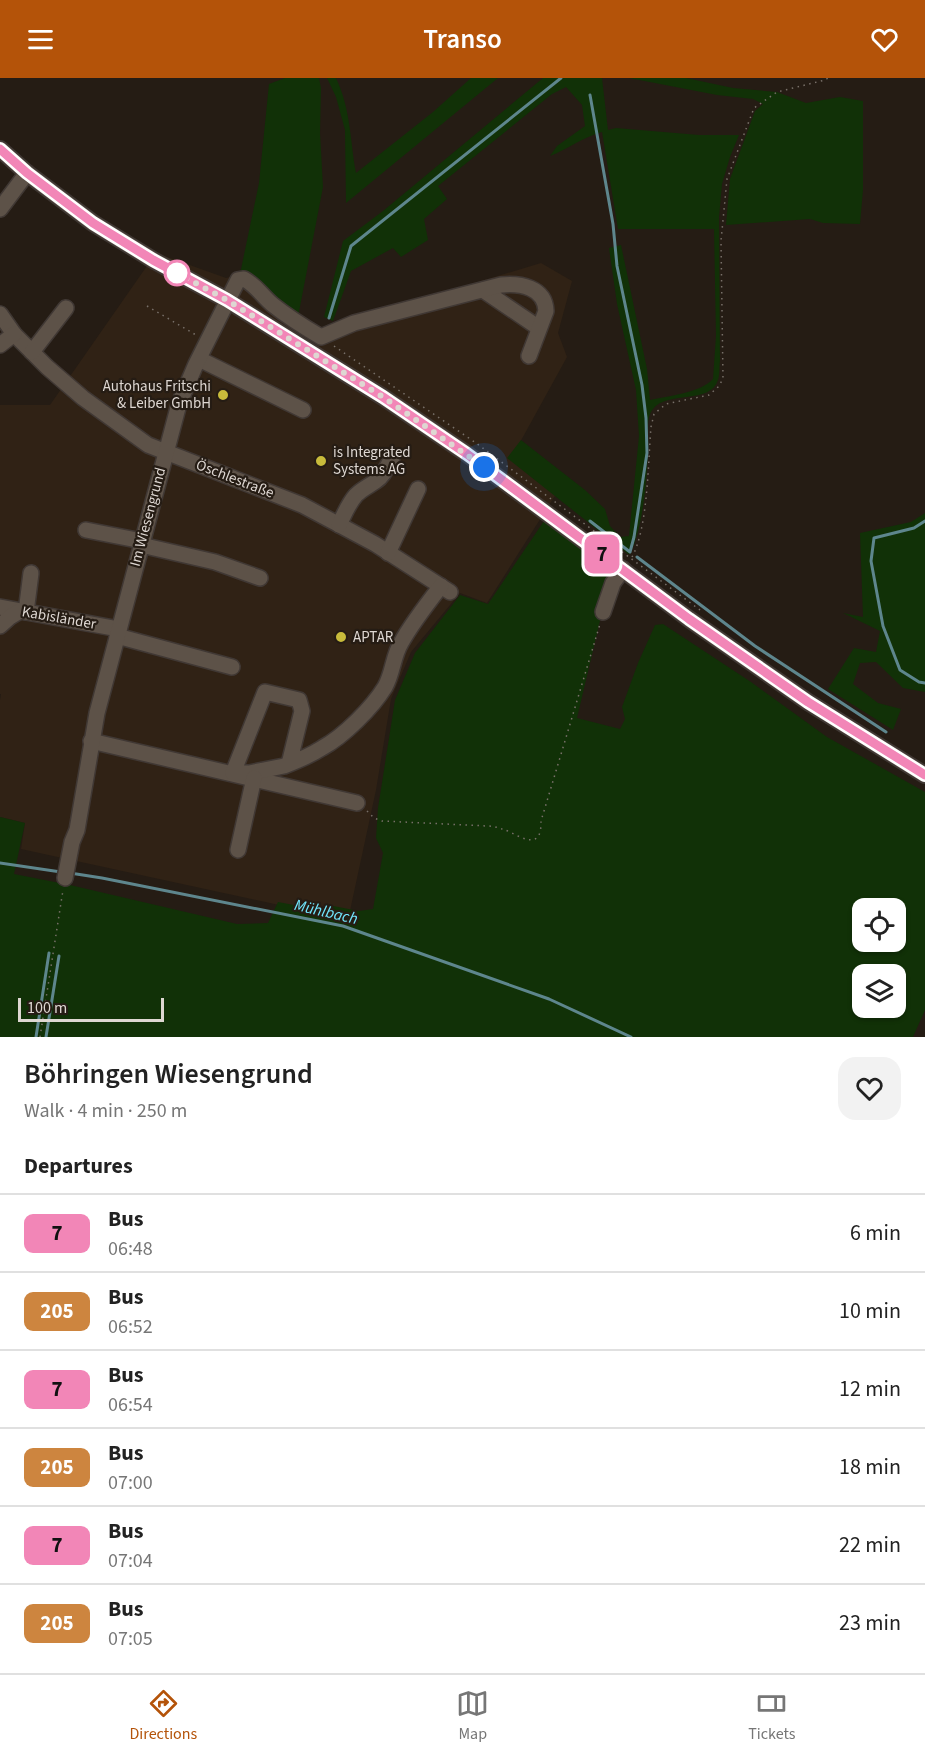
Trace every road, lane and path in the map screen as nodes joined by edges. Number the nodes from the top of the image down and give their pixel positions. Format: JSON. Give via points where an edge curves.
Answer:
{"nodes":[{"id":1,"x":828,"y":78,"type":"edge"},
{"id":2,"x":0,"y":149,"type":"edge"},
{"id":3,"x":27,"y":173,"type":"junction"},
{"id":4,"x":0,"y":209,"type":"edge"},
{"id":5,"x":483,"y":290,"type":"junction"},
{"id":6,"x":227,"y":300,"type":"junction"},
{"id":7,"x":147,"y":306,"type":"dead end"},
{"id":8,"x":66,"y":308,"type":"dead end"},
{"id":9,"x":0,"y":314,"type":"edge"},
{"id":10,"x":539,"y":328,"type":"junction"},
{"id":11,"x":14,"y":334,"type":"junction"},
{"id":12,"x":321,"y":337,"type":"junction"},
{"id":13,"x":207,"y":341,"type":"junction"},
{"id":14,"x":0,"y":345,"type":"edge"},
{"id":15,"x":32,"y":352,"type":"junction"},
{"id":16,"x":529,"y":356,"type":"dead end"},
{"id":17,"x":199,"y":359,"type":"junction"},
{"id":18,"x":303,"y":410,"type":"dead end"},
{"id":19,"x":165,"y":452,"type":"junction"},
{"id":20,"x":392,"y":458,"type":"dead end"},
{"id":21,"x":418,"y":489,"type":"dead end"},
{"id":22,"x":339,"y":525,"type":"junction"},
{"id":23,"x":86,"y":530,"type":"dead end"},
{"id":24,"x":142,"y":543,"type":"junction"},
{"id":25,"x":388,"y":553,"type":"junction"},
{"id":26,"x":627,"y":564,"type":"junction"},
{"id":27,"x":31,"y":573,"type":"dead end"},
{"id":28,"x":260,"y":578,"type":"dead end"},
{"id":29,"x":0,"y":607,"type":"edge"},
{"id":30,"x":699,"y":609,"type":"dead end"},
{"id":31,"x":23,"y":611,"type":"junction"},
{"id":32,"x":603,"y":612,"type":"joint"},
{"id":33,"x":0,"y":626,"type":"edge"},
{"id":34,"x":118,"y":632,"type":"junction"},
{"id":35,"x":232,"y":667,"type":"dead end"},
{"id":36,"x":92,"y":741,"type":"junction"},
{"id":37,"x":289,"y":764,"type":"junction"},
{"id":38,"x":233,"y":773,"type":"junction"},
{"id":39,"x":925,"y":775,"type":"edge"},
{"id":40,"x":254,"y":778,"type":"junction"},
{"id":41,"x":357,"y":803,"type":"joint"},
{"id":42,"x":238,"y":850,"type":"dead end"},
{"id":43,"x":65,"y":874,"type":"joint"},
{"id":44,"x":40,"y":1037,"type":"edge"}],
"edges":[{"from":1,"to":26,"type":"path","via":[[777,92],[754,108],[726,189],[721,241],[723,380],[709,395],[666,404],[654,414],[638,546]]},
{"from":2,"to":3,"type":"street"},
{"from":3,"to":4,"type":"street"},
{"from":3,"to":6,"type":"street","via":[[93,223]]},
{"from":5,"to":10,"type":"street"},
{"from":5,"to":10,"type":"street","via":[[516,284],[532,289],[546,303]]},
{"from":5,"to":12,"type":"street","via":[[354,323]]},
{"from":6,"to":12,"type":"street","name":"Im Wiesengrund","via":[[238,280],[244,279],[255,284],[295,322]]},
{"from":6,"to":13,"type":"street","name":"Im Wiesengrund"},
{"from":6,"to":26,"type":"street","via":[[383,397]]},
{"from":7,"to":13,"type":"path"},
{"from":8,"to":15,"type":"street"},
{"from":9,"to":11,"type":"street","name":"Öschlestraße"},
{"from":10,"to":16,"type":"street"},
{"from":11,"to":14,"type":"street"},
{"from":11,"to":15,"type":"street","name":"Öschlestraße"},
{"from":12,"to":26,"type":"path","via":[[476,444]]},
{"from":13,"to":17,"type":"street","name":"Im Wiesengrund"},
{"from":15,"to":19,"type":"street","name":"Öschlestraße","via":[[83,398],[148,445]]},
{"from":17,"to":18,"type":"street"},
{"from":17,"to":19,"type":"street","name":"Im Wiesengrund","via":[[179,404]]},
{"from":19,"to":22,"type":"street","name":"Öschlestraße","via":[[302,505]]},
{"from":19,"to":24,"type":"street","name":"Im Wiesengrund"},
{"from":20,"to":22,"type":"street","via":[[384,474],[349,504]]},
{"from":21,"to":25,"type":"street"},
{"from":22,"to":25,"type":"street","name":"Öschlestraße"},
{"from":23,"to":24,"type":"street"},
{"from":24,"to":28,"type":"street"},
{"from":24,"to":34,"type":"street","name":"Im Wiesengrund"},
{"from":25,"to":37,"type":"street","name":"Öschlestraße","via":[[445,589],[400,644],[390,675],[376,699],[337,738]]},
{"from":26,"to":30,"type":"path"},
{"from":26,"to":32,"type":"street","via":[[613,583]]},
{"from":26,"to":39,"type":"street","via":[[689,619],[808,702]]},
{"from":27,"to":31,"type":"street"},
{"from":29,"to":31,"type":"street","name":"Kabisländer"},
{"from":31,"to":33,"type":"street"},
{"from":31,"to":34,"type":"street","name":"Kabisländer"},
{"from":32,"to":41,"type":"path","via":[[536,838],[527,839],[487,826],[382,821]]},
{"from":34,"to":35,"type":"street","name":"Kabisländer"},
{"from":34,"to":36,"type":"street","name":"Im Wiesengrund"},
{"from":36,"to":38,"type":"street"},
{"from":36,"to":43,"type":"street","name":"Im Wiesengrund","via":[[77,830]]},
{"from":37,"to":38,"type":"street"},
{"from":37,"to":38,"type":"street","via":[[302,711],[299,700],[265,692]]},
{"from":38,"to":40,"type":"street"},
{"from":40,"to":41,"type":"street"},
{"from":40,"to":42,"type":"street"},
{"from":43,"to":44,"type":"path"}]}
